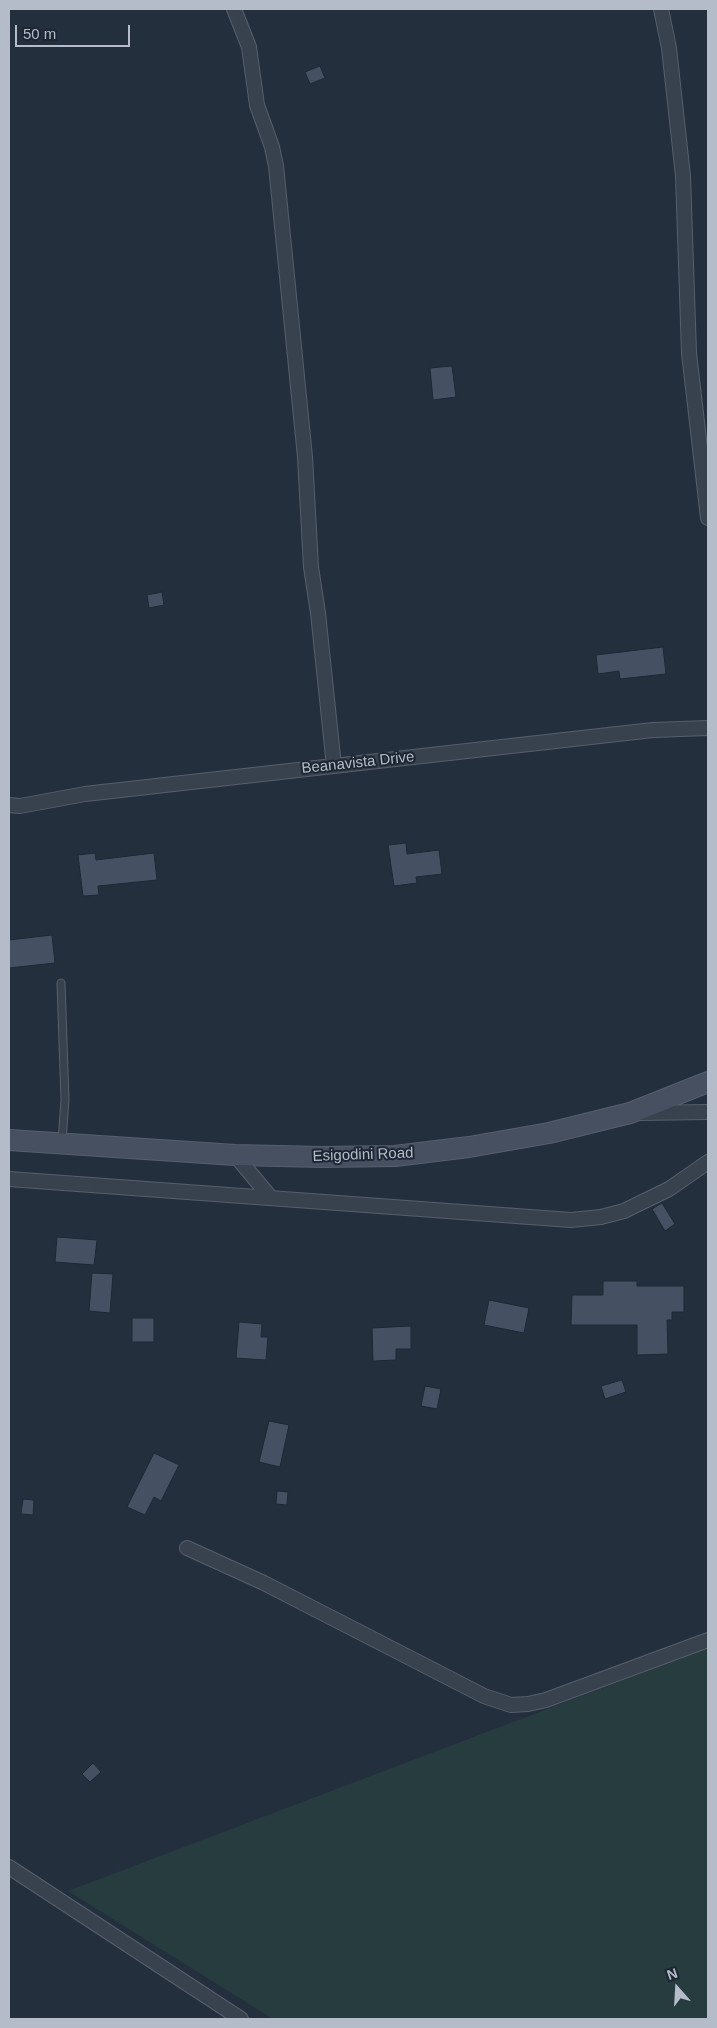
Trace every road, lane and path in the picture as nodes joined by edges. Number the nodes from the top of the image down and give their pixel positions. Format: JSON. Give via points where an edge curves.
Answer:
{"nodes":[{"id":1,"x":234,"y":9,"type":"edge"},
{"id":2,"x":661,"y":9,"type":"edge"},
{"id":3,"x":708,"y":518,"type":"edge"},
{"id":4,"x":708,"y":728,"type":"edge"},
{"id":5,"x":334,"y":766,"type":"junction"},
{"id":6,"x":9,"y":806,"type":"edge"},
{"id":7,"x":61,"y":983,"type":"dead end"},
{"id":8,"x":708,"y":1082,"type":"edge"},
{"id":9,"x":708,"y":1112,"type":"edge"},
{"id":10,"x":630,"y":1113,"type":"junction"},
{"id":11,"x":9,"y":1140,"type":"edge"},
{"id":12,"x":62,"y":1143,"type":"junction"},
{"id":13,"x":235,"y":1155,"type":"junction"},
{"id":14,"x":708,"y":1162,"type":"edge"},
{"id":15,"x":9,"y":1179,"type":"edge"},
{"id":16,"x":271,"y":1198,"type":"junction"},
{"id":17,"x":187,"y":1548,"type":"dead end"},
{"id":18,"x":708,"y":1640,"type":"edge"},
{"id":19,"x":9,"y":1867,"type":"edge"},
{"id":20,"x":241,"y":2019,"type":"edge"}],
"edges":[{"from":1,"to":5,"type":"street","via":[[249,47],[257,105],[276,166],[305,456],[311,567]]},
{"from":2,"to":3,"type":"street","via":[[669,48],[683,176],[689,353]]},
{"from":4,"to":5,"type":"street","name":"Beanavista Drive","via":[[652,730]]},
{"from":5,"to":6,"type":"street","name":"Beanavista Drive","via":[[94,792]]},
{"from":7,"to":12,"type":"lane","via":[[65,1100]]},
{"from":8,"to":10,"type":"main road","name":"Esigodini Road"},
{"from":9,"to":10,"type":"street"},
{"from":10,"to":13,"type":"main road","name":"Esigodini Road","via":[[549,1133],[395,1156]]},
{"from":11,"to":12,"type":"main road","name":"Esigodini Road"},
{"from":12,"to":13,"type":"main road","name":"Esigodini Road"},
{"from":13,"to":16,"type":"street"},
{"from":14,"to":16,"type":"street","via":[[669,1189],[624,1211],[571,1220]]},
{"from":15,"to":16,"type":"street"},
{"from":17,"to":18,"type":"street","via":[[264,1583],[484,1696],[511,1705],[546,1700]]},
{"from":19,"to":20,"type":"street"}]}
